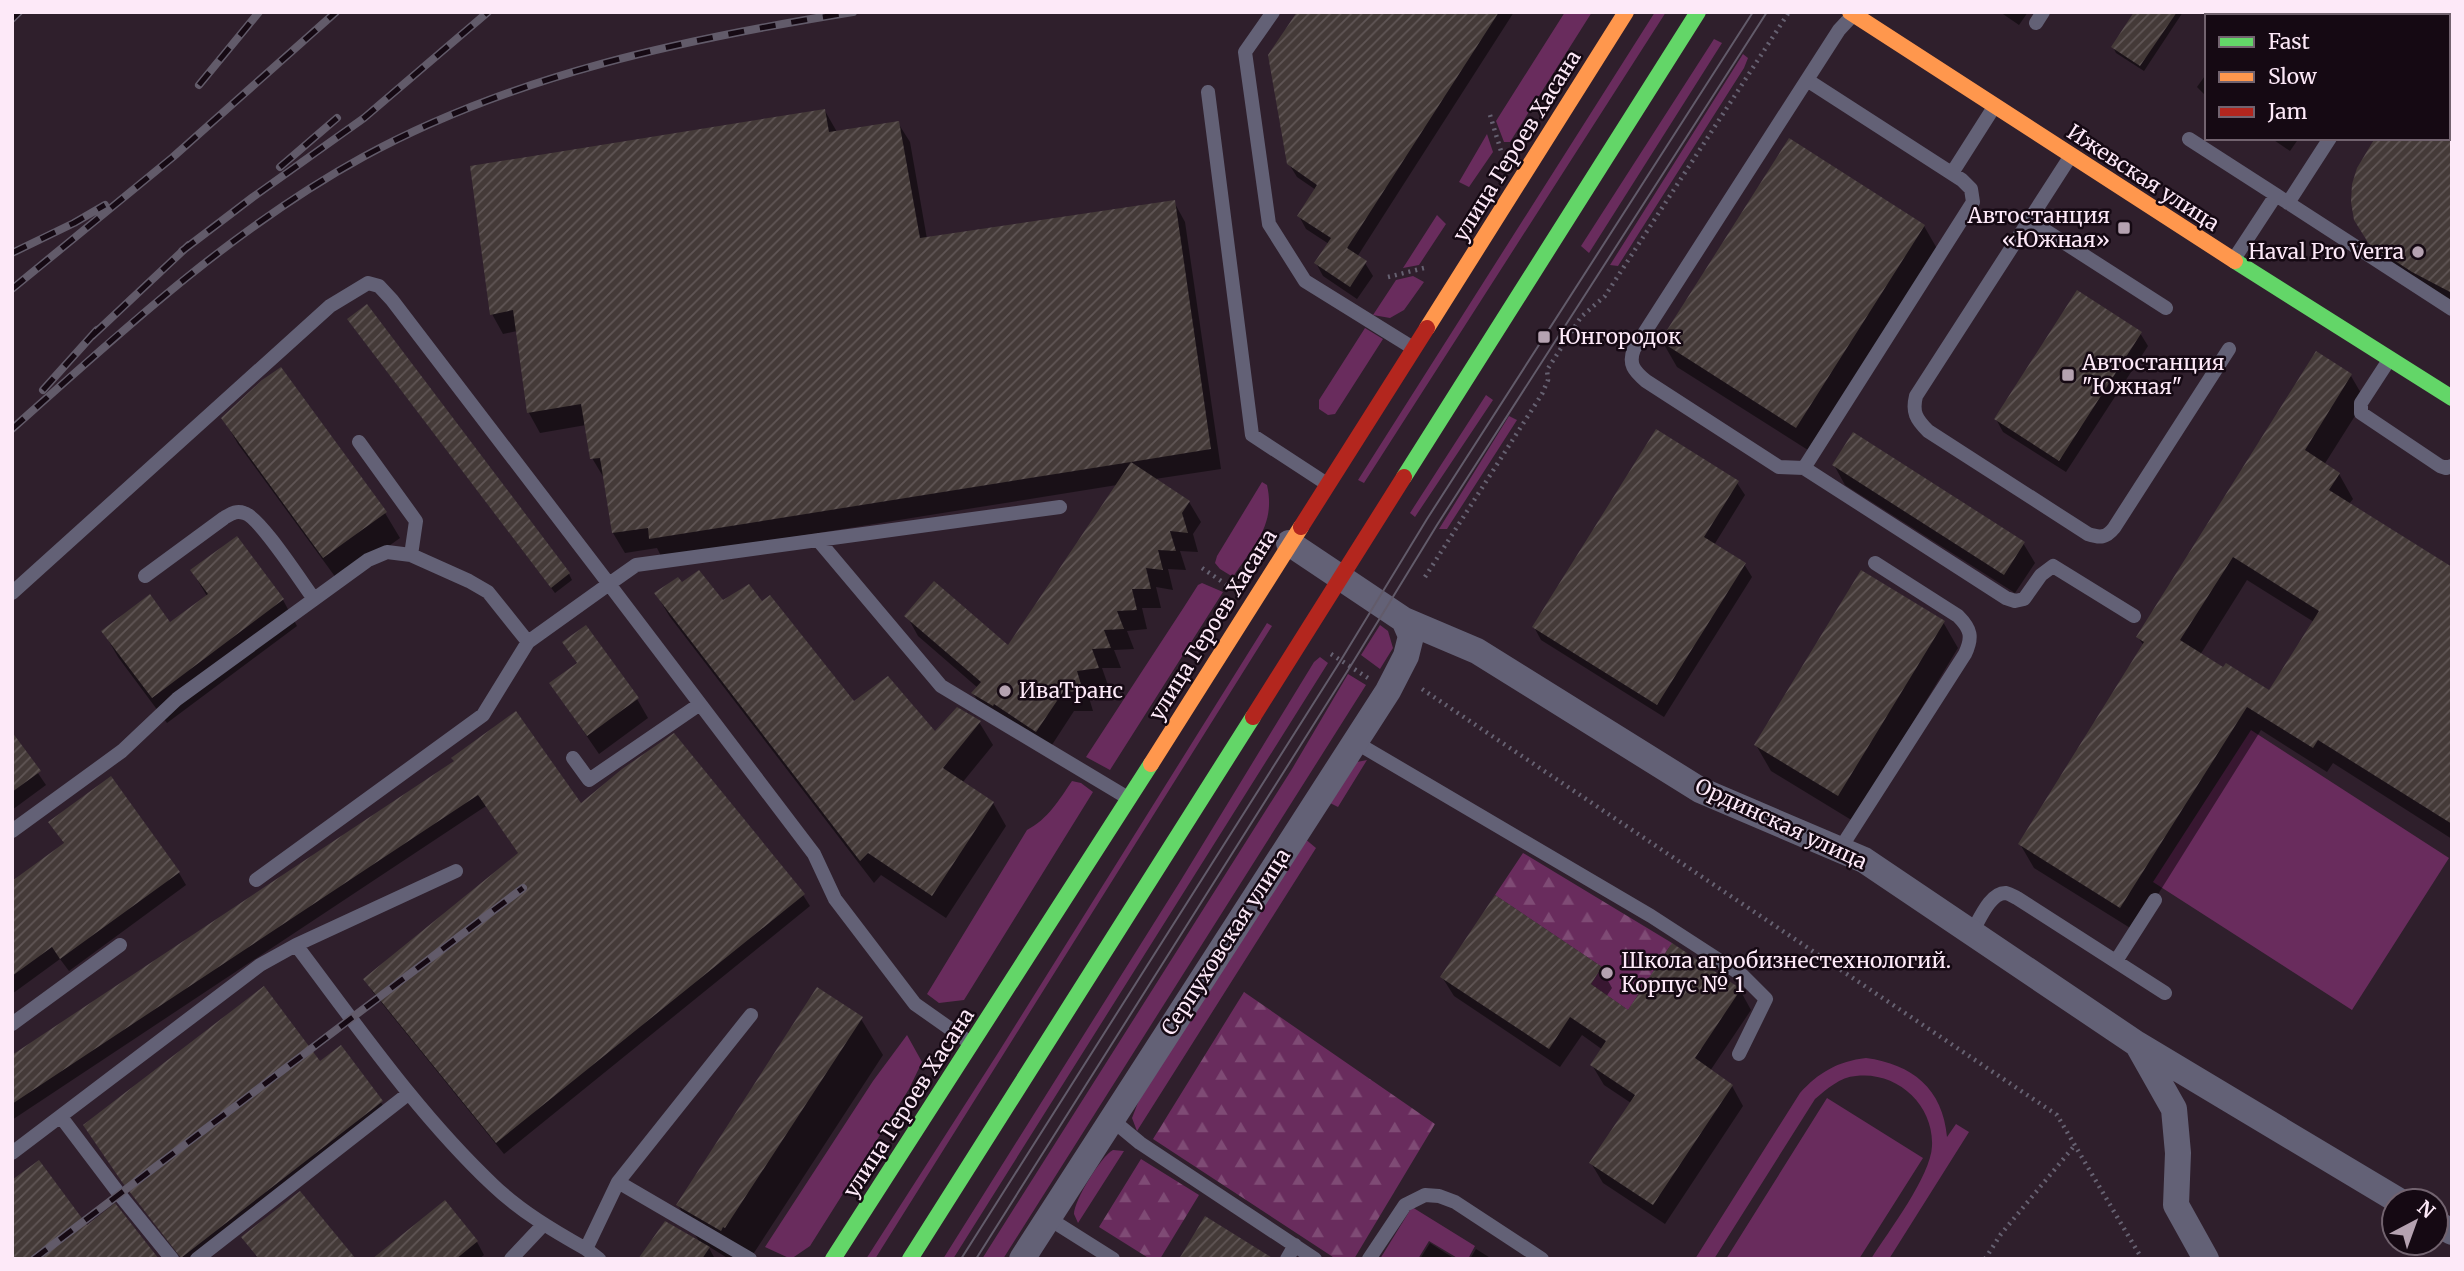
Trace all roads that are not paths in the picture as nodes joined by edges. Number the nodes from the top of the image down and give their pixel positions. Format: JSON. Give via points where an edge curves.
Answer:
{"nodes":[{"id":1,"x":1273,"y":12,"type":"edge"},
{"id":2,"x":1626,"y":12,"type":"edge"},
{"id":3,"x":1698,"y":12,"type":"edge"},
{"id":4,"x":1852,"y":13,"type":"edge"},
{"id":5,"x":1807,"y":80,"type":"junction"},
{"id":6,"x":1208,"y":92,"type":"dead end"},
{"id":7,"x":1994,"y":107,"type":"junction"},
{"id":8,"x":2189,"y":139,"type":"dead end"},
{"id":9,"x":2328,"y":140,"type":"edge"},
{"id":10,"x":2071,"y":156,"type":"junction"},
{"id":11,"x":1952,"y":173,"type":"junction"},
{"id":12,"x":2282,"y":199,"type":"junction"},
{"id":13,"x":2029,"y":220,"type":"junction"},
{"id":14,"x":2233,"y":260,"type":"junction"},
{"id":15,"x":2166,"y":308,"type":"dead end"},
{"id":16,"x":2452,"y":309,"type":"edge"},
{"id":17,"x":1414,"y":348,"type":"junction"},
{"id":18,"x":2229,"y":349,"type":"dead end"},
{"id":19,"x":2389,"y":358,"type":"junction"},
{"id":20,"x":2452,"y":398,"type":"edge"},
{"id":21,"x":359,"y":442,"type":"dead end"},
{"id":22,"x":2452,"y":466,"type":"edge"},
{"id":23,"x":1804,"y":468,"type":"junction"},
{"id":24,"x":1327,"y":484,"type":"junction"},
{"id":25,"x":1060,"y":507,"type":"dead end"},
{"id":26,"x":818,"y":540,"type":"junction"},
{"id":27,"x":1289,"y":543,"type":"junction"},
{"id":28,"x":411,"y":555,"type":"junction"},
{"id":29,"x":1875,"y":563,"type":"dead end"},
{"id":30,"x":145,"y":576,"type":"dead end"},
{"id":31,"x":1340,"y":578,"type":"junction"},
{"id":32,"x":609,"y":584,"type":"junction"},
{"id":33,"x":12,"y":593,"type":"edge"},
{"id":34,"x":314,"y":599,"type":"junction"},
{"id":35,"x":2134,"y":616,"type":"dead end"},
{"id":36,"x":1404,"y":620,"type":"junction"},
{"id":37,"x":528,"y":642,"type":"junction"},
{"id":38,"x":700,"y":704,"type":"junction"},
{"id":39,"x":1355,"y":741,"type":"junction"},
{"id":40,"x":573,"y":758,"type":"dead end"},
{"id":41,"x":1129,"y":799,"type":"junction"},
{"id":42,"x":12,"y":831,"type":"edge"},
{"id":43,"x":1839,"y":849,"type":"junction"},
{"id":44,"x":456,"y":871,"type":"dead end"},
{"id":45,"x":256,"y":880,"type":"dead end"},
{"id":46,"x":2155,"y":900,"type":"dead end"},
{"id":47,"x":1972,"y":932,"type":"junction"},
{"id":48,"x":120,"y":945,"type":"dead end"},
{"id":49,"x":296,"y":945,"type":"junction"},
{"id":50,"x":2116,"y":961,"type":"junction"},
{"id":51,"x":2165,"y":993,"type":"dead end"},
{"id":52,"x":751,"y":1015,"type":"dead end"},
{"id":53,"x":12,"y":1024,"type":"edge"},
{"id":54,"x":2137,"y":1044,"type":"junction"},
{"id":55,"x":973,"y":1045,"type":"junction"},
{"id":56,"x":1739,"y":1054,"type":"dead end"},
{"id":57,"x":408,"y":1094,"type":"junction"},
{"id":58,"x":61,"y":1117,"type":"junction"},
{"id":59,"x":1111,"y":1119,"type":"junction"},
{"id":60,"x":12,"y":1153,"type":"edge"},
{"id":61,"x":618,"y":1182,"type":"junction"},
{"id":62,"x":2380,"y":1190,"type":"edge"},
{"id":63,"x":1048,"y":1217,"type":"junction"},
{"id":64,"x":543,"y":1225,"type":"junction"},
{"id":65,"x":1295,"y":1245,"type":"junction"},
{"id":66,"x":586,"y":1249,"type":"junction"},
{"id":67,"x":172,"y":1259,"type":"edge"},
{"id":68,"x":197,"y":1259,"type":"edge"},
{"id":69,"x":512,"y":1259,"type":"edge"},
{"id":70,"x":599,"y":1259,"type":"edge"},
{"id":71,"x":750,"y":1259,"type":"edge"},
{"id":72,"x":833,"y":1259,"type":"edge"},
{"id":73,"x":910,"y":1259,"type":"edge"},
{"id":74,"x":1022,"y":1259,"type":"edge"},
{"id":75,"x":1113,"y":1259,"type":"edge"},
{"id":76,"x":1287,"y":1259,"type":"edge"},
{"id":77,"x":1315,"y":1259,"type":"edge"},
{"id":78,"x":1369,"y":1259,"type":"edge"},
{"id":79,"x":1542,"y":1259,"type":"edge"},
{"id":80,"x":2206,"y":1259,"type":"edge"}],
"edges":[{"from":1,"to":17,"type":"lane","via":[[1245,52],[1269,223],[1305,281]]},
{"from":2,"to":17,"type":"main road","name":"улица Героев Хасана"},
{"from":3,"to":31,"type":"main road"},
{"from":4,"to":5,"type":"lane"},
{"from":4,"to":7,"type":"main road","name":"Ижевская улица"},
{"from":5,"to":11,"type":"lane"},
{"from":5,"to":23,"type":"lane","via":[[1630,359],[1634,371],[1646,381],[1779,467]]},
{"from":6,"to":24,"type":"lane","via":[[1252,435]]},
{"from":7,"to":10,"type":"main road","name":"Ижевская улица"},
{"from":7,"to":11,"type":"lane"},
{"from":8,"to":12,"type":"lane"},
{"from":9,"to":12,"type":"lane"},
{"from":10,"to":13,"type":"lane"},
{"from":10,"to":14,"type":"main road","name":"Ижевская улица"},
{"from":11,"to":23,"type":"lane","via":[[1971,190],[1973,202],[1968,212]]},
{"from":12,"to":14,"type":"lane"},
{"from":12,"to":16,"type":"lane"},
{"from":13,"to":15,"type":"lane"},
{"from":13,"to":18,"type":"lane","via":[[1913,407],[1917,420],[1928,430],[2088,534],[2108,536]]},
{"from":14,"to":19,"type":"main road","name":"Ижевская улица"},
{"from":17,"to":24,"type":"main road","name":"улица Героев Хасана"},
{"from":19,"to":20,"type":"main road","name":"Ижевская улица"},
{"from":19,"to":22,"type":"lane","via":[[2361,403],[2361,413],[2440,466]]},
{"from":21,"to":28,"type":"lane","via":[[416,521]]},
{"from":23,"to":35,"type":"lane","via":[[2006,597],[2024,599],[2053,566]]},
{"from":24,"to":27,"type":"main road","name":"улица Героев Хасана"},
{"from":25,"to":26,"type":"lane"},
{"from":26,"to":32,"type":"lane","via":[[636,565]]},
{"from":26,"to":41,"type":"lane","via":[[941,686]]},
{"from":27,"to":31,"type":"street","name":"Ординская улица"},
{"from":27,"to":41,"type":"main road","name":"улица Героев Хасана"},
{"from":28,"to":34,"type":"lane","via":[[387,552],[368,560]]},
{"from":28,"to":37,"type":"lane","via":[[488,592]]},
{"from":29,"to":43,"type":"lane","via":[[1958,616],[1969,627],[1971,642]]},
{"from":30,"to":34,"type":"lane","via":[[224,518],[247,513]]},
{"from":31,"to":36,"type":"street","name":"Ординская улица"},
{"from":31,"to":73,"type":"main road"},
{"from":32,"to":33,"type":"lane","via":[[392,300],[379,286],[368,283],[330,306]]},
{"from":32,"to":37,"type":"lane"},
{"from":32,"to":38,"type":"lane"},
{"from":34,"to":42,"type":"lane","via":[[177,698],[122,751]]},
{"from":36,"to":39,"type":"street","name":"Серпуховская улица","via":[[1411,636],[1406,656]]},
{"from":36,"to":43,"type":"street","name":"Ординская улица","via":[[1476,650],[1700,790]]},
{"from":37,"to":45,"type":"lane","via":[[483,715]]},
{"from":38,"to":40,"type":"lane","via":[[589,780]]},
{"from":38,"to":55,"type":"lane","via":[[814,854],[835,899],[915,1004]]},
{"from":39,"to":56,"type":"lane","via":[[1742,975],[1766,999]]},
{"from":39,"to":59,"type":"street","name":"Серпуховская улица"},
{"from":41,"to":55,"type":"main road","name":"улица Героев Хасана"},
{"from":43,"to":47,"type":"street","name":"Ординская улица","via":[[1864,860]]},
{"from":44,"to":49,"type":"lane"},
{"from":46,"to":50,"type":"lane"},
{"from":47,"to":50,"type":"lane","via":[[1991,902],[2006,893]]},
{"from":47,"to":54,"type":"street","name":"Ординская улица"},
{"from":48,"to":53,"type":"lane"},
{"from":49,"to":57,"type":"lane"},
{"from":49,"to":58,"type":"lane","via":[[260,965]]},
{"from":50,"to":51,"type":"lane"},
{"from":52,"to":61,"type":"lane"},
{"from":54,"to":62,"type":"street"},
{"from":54,"to":80,"type":"street","name":"Ординская улица","via":[[2175,1109],[2176,1205]]},
{"from":55,"to":72,"type":"main road","name":"улица Героев Хасана"},
{"from":57,"to":64,"type":"lane","via":[[494,1186]]},
{"from":57,"to":68,"type":"lane"},
{"from":58,"to":60,"type":"lane"},
{"from":58,"to":67,"type":"lane"},
{"from":59,"to":63,"type":"street","name":"Серпуховская улица"},
{"from":59,"to":65,"type":"lane"},
{"from":61,"to":66,"type":"lane"},
{"from":61,"to":71,"type":"lane"},
{"from":63,"to":74,"type":"street","name":"Серпуховская улица"},
{"from":63,"to":75,"type":"lane"},
{"from":64,"to":66,"type":"lane"},
{"from":64,"to":69,"type":"lane"},
{"from":65,"to":76,"type":"lane"},
{"from":65,"to":77,"type":"lane"},
{"from":66,"to":70,"type":"lane"},
{"from":78,"to":79,"type":"lane","via":[[1405,1205],[1425,1195],[1455,1202]]}]}
